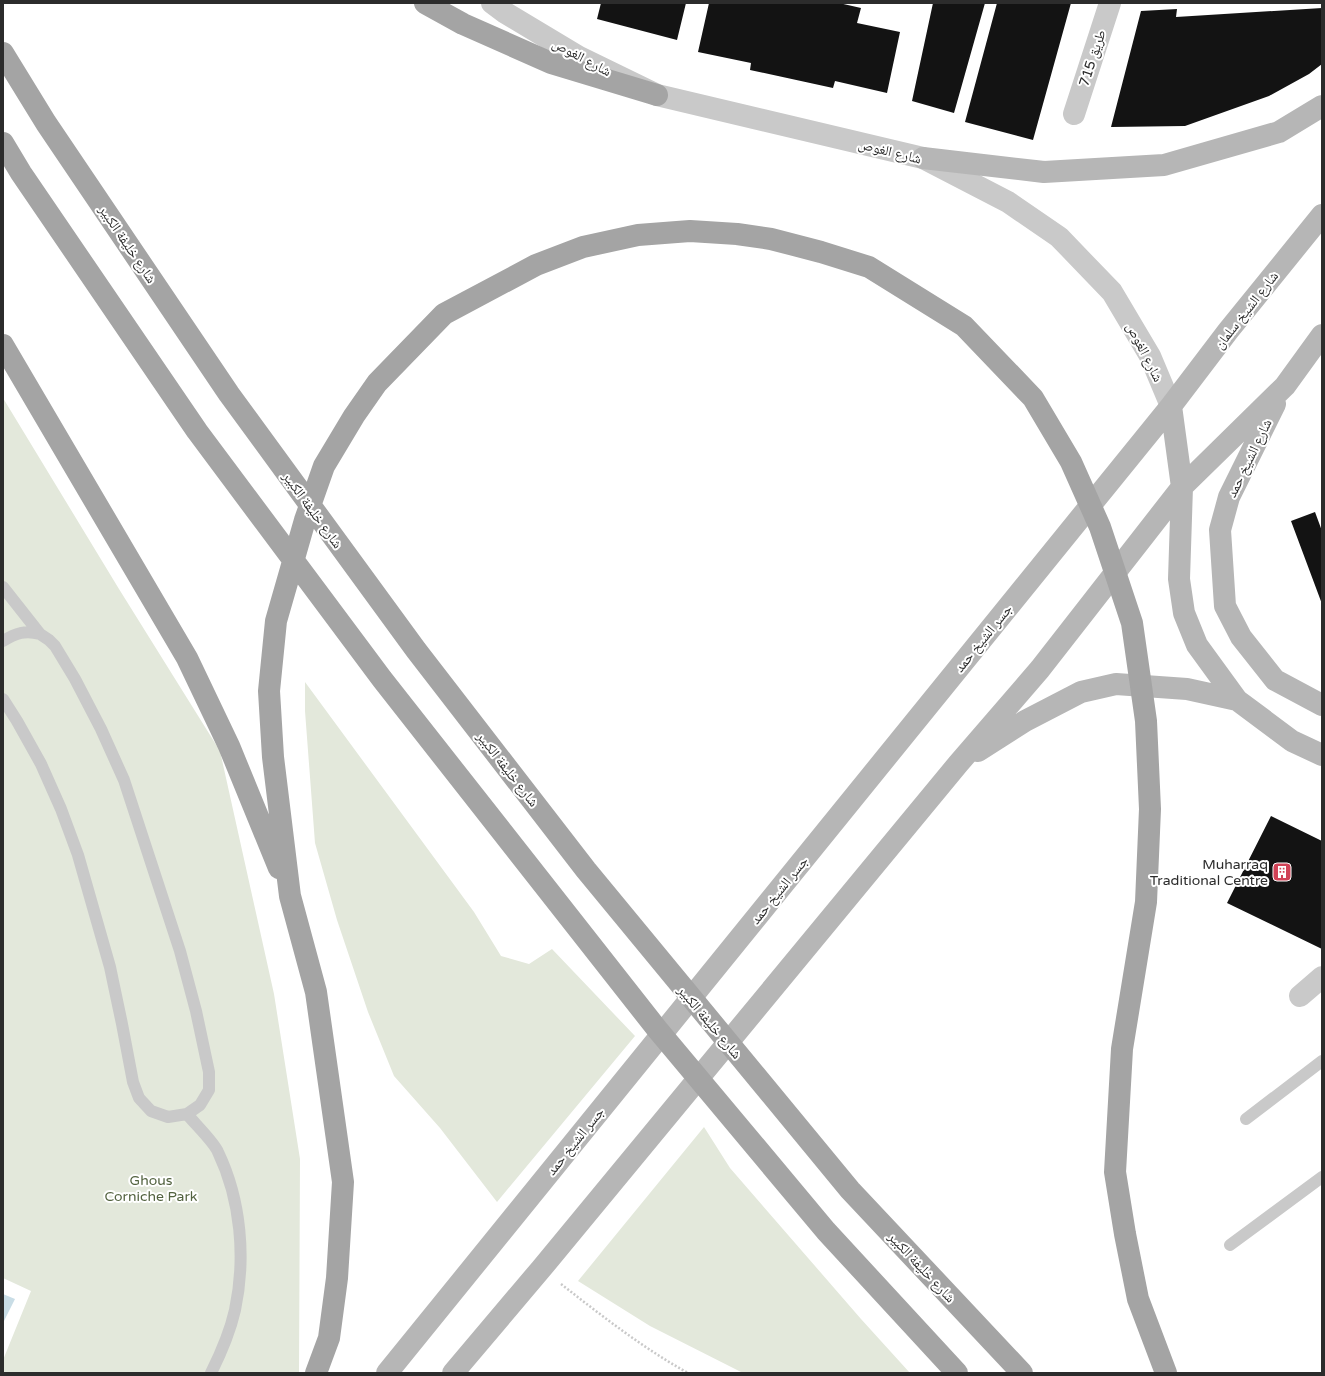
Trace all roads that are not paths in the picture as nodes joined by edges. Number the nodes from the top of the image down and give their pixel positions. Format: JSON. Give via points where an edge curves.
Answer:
{"nodes":[{"id":1,"x":426,"y":3,"type":"edge"},
{"id":2,"x":492,"y":3,"type":"edge"},
{"id":3,"x":1110,"y":3,"type":"edge"},
{"id":4,"x":3,"y":53,"type":"edge"},
{"id":5,"x":658,"y":95,"type":"junction"},
{"id":6,"x":1322,"y":106,"type":"edge"},
{"id":7,"x":1074,"y":114,"type":"dead end"},
{"id":8,"x":3,"y":143,"type":"edge"},
{"id":9,"x":923,"y":158,"type":"junction"},
{"id":10,"x":1322,"y":215,"type":"edge"},
{"id":11,"x":1322,"y":335,"type":"edge"},
{"id":12,"x":5,"y":350,"type":"edge"},
{"id":13,"x":1285,"y":386,"type":"junction"},
{"id":14,"x":1171,"y":406,"type":"junction"},
{"id":15,"x":1182,"y":487,"type":"junction"},
{"id":16,"x":3,"y":587,"type":"edge"},
{"id":17,"x":40,"y":634,"type":"junction"},
{"id":18,"x":3,"y":641,"type":"edge"},
{"id":19,"x":3,"y":699,"type":"edge"},
{"id":20,"x":1237,"y":700,"type":"junction"},
{"id":21,"x":1322,"y":705,"type":"edge"},
{"id":22,"x":1322,"y":755,"type":"edge"},
{"id":23,"x":958,"y":764,"type":"junction"},
{"id":24,"x":290,"y":896,"type":"junction"},
{"id":25,"x":1322,"y":977,"type":"edge"},
{"id":26,"x":1300,"y":996,"type":"dead end"},
{"id":27,"x":1320,"y":1066,"type":"edge"},
{"id":28,"x":187,"y":1114,"type":"junction"},
{"id":29,"x":1246,"y":1119,"type":"dead end"},
{"id":30,"x":1322,"y":1177,"type":"edge"},
{"id":31,"x":1230,"y":1245,"type":"dead end"},
{"id":32,"x":210,"y":1373,"type":"edge"},
{"id":33,"x":316,"y":1373,"type":"edge"},
{"id":34,"x":387,"y":1373,"type":"edge"},
{"id":35,"x":453,"y":1373,"type":"edge"},
{"id":36,"x":957,"y":1373,"type":"edge"},
{"id":37,"x":1022,"y":1373,"type":"edge"},
{"id":38,"x":1166,"y":1373,"type":"edge"}],
"edges":[{"from":1,"to":5,"type":"main road","via":[[463,24],[551,63]]},
{"from":2,"to":5,"type":"street","name":"شارع الغوص","via":[[579,57]]},
{"from":3,"to":7,"type":"street","name":"طريق 715"},
{"from":4,"to":37,"type":"main road","name":"شارع خليفة الكبير","via":[[46,123],[229,394],[416,650],[586,870],[850,1190]]},
{"from":5,"to":9,"type":"street","name":"شارع الغوص"},
{"from":6,"to":9,"type":"main road","via":[[1279,132],[1164,165],[1044,172]]},
{"from":8,"to":36,"type":"main road","via":[[197,431],[378,673],[658,1029],[826,1231]]},
{"from":9,"to":14,"type":"street","name":"شارع الغوص","via":[[1008,202],[1059,237],[1112,292],[1150,356]]},
{"from":10,"to":14,"type":"main road","name":"شارع الشيخ سلمان"},
{"from":11,"to":13,"type":"main road"},
{"from":12,"to":24,"type":"main road","via":[[187,658],[229,746]]},
{"from":13,"to":15,"type":"main road"},
{"from":13,"to":21,"type":"main road","name":"شارع الشيخ حمد","via":[[1228,497],[1220,530],[1225,606],[1241,637],[1275,680]]},
{"from":14,"to":15,"type":"main road","name":"شارع الغوص"},
{"from":14,"to":34,"type":"main road","name":"جسر الشيخ حمد"},
{"from":15,"to":20,"type":"main road","via":[[1179,579],[1184,613],[1197,645]]},
{"from":15,"to":23,"type":"main road","via":[[1040,670]]},
{"from":16,"to":17,"type":"lane"},
{"from":17,"to":18,"type":"lane","via":[[31,631]]},
{"from":17,"to":28,"type":"lane","via":[[55,646],[108,743],[126,787],[180,951],[209,1072],[209,1090],[200,1105]]},
{"from":19,"to":28,"type":"lane","via":[[41,764],[78,855],[110,967],[133,1082],[139,1098],[151,1111],[168,1117]]},
{"from":20,"to":22,"type":"main road","via":[[1292,741]]},
{"from":20,"to":23,"type":"main road","via":[[1187,689],[1116,684],[1081,692],[1025,721]]},
{"from":23,"to":35,"type":"main road"},
{"from":24,"to":33,"type":"main road","via":[[316,992],[343,1182],[337,1278],[329,1338]]},
{"from":24,"to":38,"type":"main road","via":[[273,757],[269,691],[276,621],[324,466],[377,383],[444,314],[536,265],[583,247],[638,235],[690,231],[737,234],[771,239],[869,267],[964,326],[1033,398],[1071,462],[1100,527],[1132,623],[1146,721],[1150,809],[1146,902],[1122,1049],[1115,1172],[1138,1299]]},
{"from":25,"to":26,"type":"street"},
{"from":27,"to":29,"type":"lane"},
{"from":28,"to":32,"type":"lane","via":[[218,1150],[232,1188],[240,1229],[240,1270],[235,1311],[222,1350]]},
{"from":30,"to":31,"type":"lane"}]}
